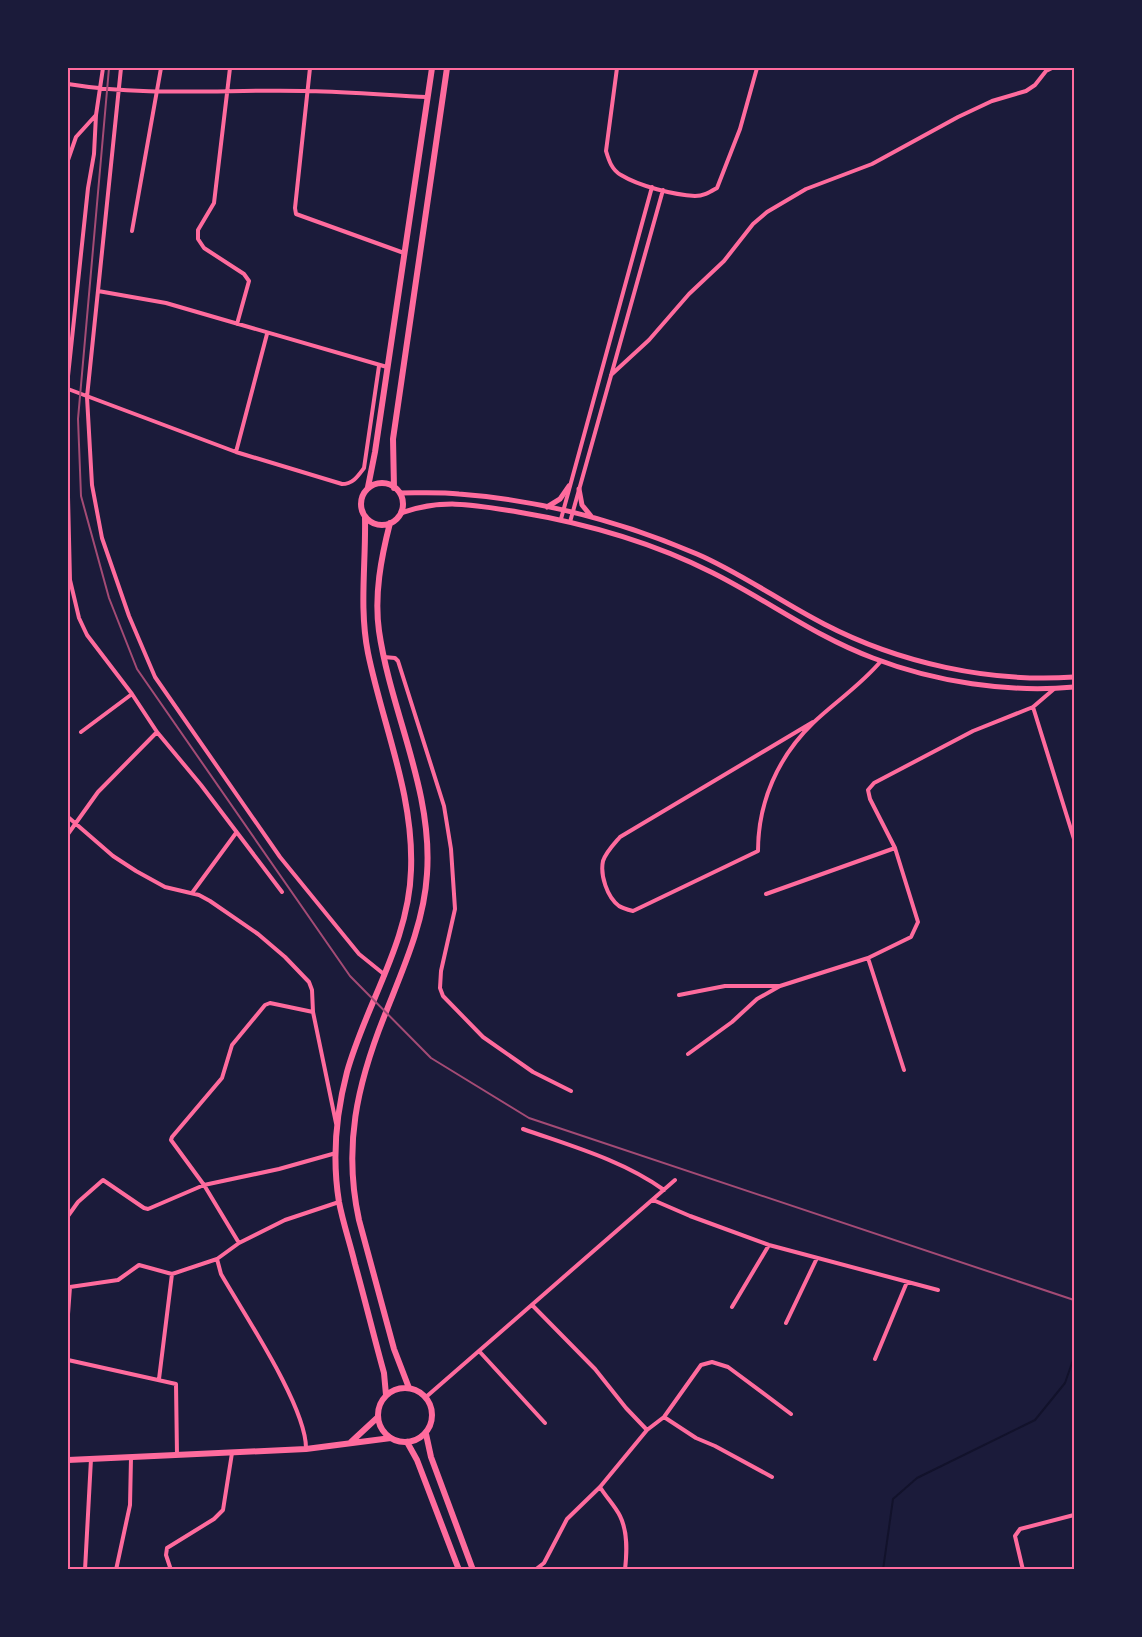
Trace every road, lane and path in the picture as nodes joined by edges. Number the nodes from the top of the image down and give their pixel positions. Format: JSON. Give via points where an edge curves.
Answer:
{"nodes":[{"id":1,"x":103,"y":68,"type":"edge"},
{"id":2,"x":121,"y":68,"type":"edge"},
{"id":3,"x":161,"y":68,"type":"edge"},
{"id":4,"x":230,"y":68,"type":"edge"},
{"id":5,"x":310,"y":68,"type":"edge"},
{"id":6,"x":432,"y":68,"type":"edge"},
{"id":7,"x":447,"y":68,"type":"edge"},
{"id":8,"x":617,"y":68,"type":"edge"},
{"id":9,"x":758,"y":68,"type":"edge"},
{"id":10,"x":1052,"y":68,"type":"edge"},
{"id":11,"x":68,"y":84,"type":"edge"},
{"id":12,"x":100,"y":89,"type":"junction"},
{"id":13,"x":118,"y":90,"type":"junction"},
{"id":14,"x":308,"y":91,"type":"junction"},
{"id":15,"x":158,"y":92,"type":"junction"},
{"id":16,"x":229,"y":92,"type":"junction"},
{"id":17,"x":428,"y":97,"type":"junction"},
{"id":18,"x":96,"y":115,"type":"junction"},
{"id":19,"x":68,"y":160,"type":"edge"},
{"id":20,"x":652,"y":187,"type":"junction"},
{"id":21,"x":663,"y":190,"type":"junction"},
{"id":22,"x":132,"y":231,"type":"dead end"},
{"id":23,"x":404,"y":253,"type":"junction"},
{"id":24,"x":98,"y":291,"type":"junction"},
{"id":25,"x":237,"y":325,"type":"junction"},
{"id":26,"x":267,"y":334,"type":"junction"},
{"id":27,"x":383,"y":367,"type":"junction"},
{"id":28,"x":611,"y":375,"type":"junction"},
{"id":29,"x":68,"y":376,"type":"edge"},
{"id":30,"x":68,"y":389,"type":"edge"},
{"id":31,"x":87,"y":397,"type":"junction"},
{"id":32,"x":236,"y":452,"type":"junction"},
{"id":33,"x":569,"y":486,"type":"junction"},
{"id":34,"x":368,"y":487,"type":"junction"},
{"id":35,"x":394,"y":488,"type":"junction"},
{"id":36,"x":579,"y":489,"type":"junction"},
{"id":37,"x":400,"y":494,"type":"junction"},
{"id":38,"x":68,"y":497,"type":"edge"},
{"id":39,"x":547,"y":507,"type":"junction"},
{"id":40,"x":564,"y":510,"type":"junction"},
{"id":41,"x":573,"y":512,"type":"junction"},
{"id":42,"x":401,"y":513,"type":"junction"},
{"id":43,"x":592,"y":517,"type":"junction"},
{"id":44,"x":365,"y":518,"type":"junction"},
{"id":45,"x":561,"y":519,"type":"junction"},
{"id":46,"x":570,"y":522,"type":"junction"},
{"id":47,"x":390,"y":523,"type":"junction"},
{"id":48,"x":68,"y":538,"type":"edge"},
{"id":49,"x":384,"y":657,"type":"junction"},
{"id":50,"x":881,"y":661,"type":"junction"},
{"id":51,"x":1074,"y":677,"type":"edge"},
{"id":52,"x":1074,"y":687,"type":"edge"},
{"id":53,"x":1054,"y":689,"type":"junction"},
{"id":54,"x":132,"y":694,"type":"junction"},
{"id":55,"x":1033,"y":707,"type":"junction"},
{"id":56,"x":813,"y":723,"type":"junction"},
{"id":57,"x":81,"y":732,"type":"dead end"},
{"id":58,"x":157,"y":732,"type":"junction"},
{"id":59,"x":68,"y":817,"type":"edge"},
{"id":60,"x":75,"y":823,"type":"junction"},
{"id":61,"x":237,"y":833,"type":"junction"},
{"id":62,"x":68,"y":834,"type":"edge"},
{"id":63,"x":1074,"y":839,"type":"edge"},
{"id":64,"x":895,"y":848,"type":"junction"},
{"id":65,"x":282,"y":892,"type":"dead end"},
{"id":66,"x":192,"y":893,"type":"junction"},
{"id":67,"x":766,"y":894,"type":"dead end"},
{"id":68,"x":868,"y":957,"type":"junction"},
{"id":69,"x":385,"y":975,"type":"junction"},
{"id":70,"x":780,"y":986,"type":"junction"},
{"id":71,"x":679,"y":995,"type":"dead end"},
{"id":72,"x":313,"y":1012,"type":"junction"},
{"id":73,"x":688,"y":1054,"type":"dead end"},
{"id":74,"x":904,"y":1070,"type":"dead end"},
{"id":75,"x":571,"y":1091,"type":"dead end"},
{"id":76,"x":523,"y":1129,"type":"dead end"},
{"id":77,"x":337,"y":1130,"type":"junction"},
{"id":78,"x":336,"y":1153,"type":"junction"},
{"id":79,"x":675,"y":1180,"type":"dead end"},
{"id":80,"x":204,"y":1185,"type":"junction"},
{"id":81,"x":664,"y":1190,"type":"junction"},
{"id":82,"x":653,"y":1200,"type":"junction"},
{"id":83,"x":339,"y":1202,"type":"junction"},
{"id":84,"x":68,"y":1216,"type":"edge"},
{"id":85,"x":239,"y":1243,"type":"junction"},
{"id":86,"x":769,"y":1245,"type":"junction"},
{"id":87,"x":217,"y":1258,"type":"junction"},
{"id":88,"x":817,"y":1258,"type":"junction"},
{"id":89,"x":172,"y":1274,"type":"junction"},
{"id":90,"x":907,"y":1282,"type":"junction"},
{"id":91,"x":69,"y":1287,"type":"edge"},
{"id":92,"x":938,"y":1290,"type":"dead end"},
{"id":93,"x":532,"y":1305,"type":"junction"},
{"id":94,"x":732,"y":1307,"type":"dead end"},
{"id":95,"x":68,"y":1314,"type":"edge"},
{"id":96,"x":786,"y":1323,"type":"dead end"},
{"id":97,"x":479,"y":1351,"type":"junction"},
{"id":98,"x":68,"y":1359,"type":"edge"},
{"id":99,"x":875,"y":1359,"type":"dead end"},
{"id":100,"x":159,"y":1379,"type":"junction"},
{"id":101,"x":409,"y":1388,"type":"junction"},
{"id":102,"x":386,"y":1395,"type":"junction"},
{"id":103,"x":426,"y":1397,"type":"junction"},
{"id":104,"x":791,"y":1414,"type":"dead end"},
{"id":105,"x":378,"y":1417,"type":"junction"},
{"id":106,"x":664,"y":1417,"type":"junction"},
{"id":107,"x":545,"y":1423,"type":"dead end"},
{"id":108,"x":647,"y":1430,"type":"junction"},
{"id":109,"x":426,"y":1434,"type":"junction"},
{"id":110,"x":391,"y":1438,"type":"junction"},
{"id":111,"x":407,"y":1442,"type":"junction"},
{"id":112,"x":351,"y":1443,"type":"junction"},
{"id":113,"x":306,"y":1449,"type":"junction"},
{"id":114,"x":232,"y":1453,"type":"junction"},
{"id":115,"x":177,"y":1456,"type":"junction"},
{"id":116,"x":131,"y":1458,"type":"junction"},
{"id":117,"x":68,"y":1460,"type":"edge"},
{"id":118,"x":91,"y":1460,"type":"junction"},
{"id":119,"x":772,"y":1477,"type":"dead end"},
{"id":120,"x":600,"y":1487,"type":"junction"},
{"id":121,"x":1074,"y":1515,"type":"edge"},
{"id":122,"x":85,"y":1569,"type":"edge"},
{"id":123,"x":116,"y":1569,"type":"edge"},
{"id":124,"x":171,"y":1569,"type":"edge"},
{"id":125,"x":459,"y":1569,"type":"edge"},
{"id":126,"x":473,"y":1569,"type":"edge"},
{"id":127,"x":535,"y":1569,"type":"edge"},
{"id":128,"x":625,"y":1569,"type":"edge"},
{"id":129,"x":1023,"y":1569,"type":"edge"}],
"edges":[{"from":1,"to":12,"type":"street"},
{"from":2,"to":13,"type":"street"},
{"from":3,"to":15,"type":"street"},
{"from":4,"to":16,"type":"street"},
{"from":5,"to":14,"type":"street"},
{"from":6,"to":17,"type":"main road"},
{"from":7,"to":35,"type":"main road","via":[[393,439]]},
{"from":8,"to":20,"type":"street","via":[[606,151],[620,174]]},
{"from":9,"to":21,"type":"street","via":[[741,129],[717,188],[697,196]]},
{"from":10,"to":28,"type":"street","via":[[1026,91],[992,101],[872,164],[806,189],[767,212],[649,340]]},
{"from":11,"to":12,"type":"street"},
{"from":12,"to":13,"type":"street"},
{"from":12,"to":18,"type":"street"},
{"from":13,"to":15,"type":"street"},
{"from":13,"to":24,"type":"street"},
{"from":14,"to":16,"type":"street"},
{"from":14,"to":17,"type":"street"},
{"from":14,"to":23,"type":"street","via":[[296,214]]},
{"from":15,"to":16,"type":"street"},
{"from":15,"to":22,"type":"street"},
{"from":16,"to":25,"type":"street","via":[[214,203],[198,230],[198,239],[204,248],[249,281]]},
{"from":17,"to":23,"type":"main road"},
{"from":18,"to":19,"type":"street","via":[[76,137]]},
{"from":18,"to":29,"type":"street"},
{"from":20,"to":21,"type":"street"},
{"from":20,"to":33,"type":"street"},
{"from":21,"to":28,"type":"street"},
{"from":23,"to":27,"type":"main road"},
{"from":24,"to":25,"type":"street","via":[[166,303]]},
{"from":24,"to":31,"type":"street"},
{"from":25,"to":26,"type":"street"},
{"from":26,"to":27,"type":"street"},
{"from":26,"to":32,"type":"street"},
{"from":27,"to":32,"type":"street","via":[[364,468],[356,480],[342,484]]},
{"from":27,"to":34,"type":"main road"},
{"from":28,"to":36,"type":"street"},
{"from":30,"to":31,"type":"street"},
{"from":31,"to":32,"type":"street"},
{"from":31,"to":69,"type":"street","via":[[92,485],[102,538],[155,676],[280,857],[359,954]]},
{"from":33,"to":39,"type":"main road"},
{"from":33,"to":40,"type":"street"},
{"from":34,"to":35,"type":"main road","via":[[385,483]]},
{"from":34,"to":44,"type":"main road","via":[[361,502]]},
{"from":35,"to":37,"type":"main road"},
{"from":36,"to":41,"type":"street"},
{"from":36,"to":43,"type":"main road","via":[[582,505]]},
{"from":37,"to":39,"type":"main road","via":[[458,494]]},
{"from":37,"to":42,"type":"main road"},
{"from":38,"to":48,"type":"street"},
{"from":39,"to":40,"type":"main road"},
{"from":40,"to":41,"type":"main road"},
{"from":40,"to":45,"type":"street"},
{"from":41,"to":43,"type":"main road"},
{"from":41,"to":46,"type":"street"},
{"from":42,"to":45,"type":"main road","via":[[459,503]]},
{"from":42,"to":47,"type":"main road"},
{"from":43,"to":51,"type":"main road","via":[[699,554],[822,623],[887,651],[977,672]]},
{"from":44,"to":47,"type":"main road","via":[[378,525]]},
{"from":44,"to":69,"type":"main road","via":[[362,598],[368,651],[401,780],[412,844],[409,897]]},
{"from":45,"to":46,"type":"main road"},
{"from":46,"to":50,"type":"main road","via":[[694,564],[825,637]]},
{"from":47,"to":49,"type":"main road","via":[[378,600]]},
{"from":48,"to":54,"type":"street","via":[[69,580],[79,618]]},
{"from":49,"to":75,"type":"street","via":[[399,661],[444,806],[455,909],[441,971],[442,996],[483,1036],[533,1072]]},
{"from":49,"to":101,"type":"main road","via":[[422,799],[428,874],[424,904],[361,1084],[351,1156],[359,1220],[394,1349]]},
{"from":50,"to":53,"type":"main road","via":[[965,682]]},
{"from":50,"to":56,"type":"street"},
{"from":52,"to":53,"type":"main road"},
{"from":53,"to":55,"type":"street"},
{"from":54,"to":57,"type":"street"},
{"from":54,"to":58,"type":"street"},
{"from":55,"to":63,"type":"street"},
{"from":55,"to":64,"type":"street","via":[[973,731],[874,783],[868,790],[870,800]]},
{"from":56,"to":56,"type":"street","via":[[776,770],[765,797],[758,850],[633,911],[619,906],[603,879],[603,861],[620,837]]},
{"from":58,"to":60,"type":"street","via":[[98,792]]},
{"from":58,"to":61,"type":"street"},
{"from":59,"to":60,"type":"street"},
{"from":60,"to":62,"type":"street"},
{"from":60,"to":66,"type":"street","via":[[136,871],[165,887]]},
{"from":61,"to":65,"type":"street"},
{"from":61,"to":66,"type":"street"},
{"from":64,"to":67,"type":"street"},
{"from":64,"to":68,"type":"street","via":[[918,922],[911,937]]},
{"from":66,"to":72,"type":"street","via":[[258,934],[285,957],[309,982]]},
{"from":68,"to":70,"type":"street"},
{"from":68,"to":74,"type":"street"},
{"from":69,"to":77,"type":"main road","via":[[347,1072]]},
{"from":70,"to":71,"type":"street","via":[[725,986]]},
{"from":70,"to":73,"type":"street","via":[[757,999]]},
{"from":72,"to":77,"type":"street"},
{"from":72,"to":80,"type":"street","via":[[265,1005],[234,1041],[222,1078],[172,1137]]},
{"from":76,"to":81,"type":"street","via":[[620,1164]]},
{"from":77,"to":78,"type":"main road"},
{"from":78,"to":80,"type":"street","via":[[279,1170]]},
{"from":78,"to":83,"type":"main road"},
{"from":79,"to":81,"type":"street"},
{"from":80,"to":84,"type":"street","via":[[148,1209],[103,1180]]},
{"from":80,"to":85,"type":"street"},
{"from":81,"to":82,"type":"street"},
{"from":82,"to":86,"type":"street"},
{"from":82,"to":93,"type":"street"},
{"from":83,"to":85,"type":"street","via":[[285,1220]]},
{"from":83,"to":102,"type":"main road","via":[[384,1373]]},
{"from":85,"to":87,"type":"street"},
{"from":86,"to":88,"type":"street"},
{"from":86,"to":94,"type":"street"},
{"from":87,"to":89,"type":"street"},
{"from":87,"to":113,"type":"street","via":[[221,1274],[296,1409]]},
{"from":88,"to":90,"type":"street"},
{"from":88,"to":96,"type":"street"},
{"from":89,"to":91,"type":"street","via":[[139,1265],[118,1280]]},
{"from":89,"to":100,"type":"street"},
{"from":90,"to":92,"type":"street"},
{"from":90,"to":99,"type":"street"},
{"from":91,"to":95,"type":"street"},
{"from":93,"to":97,"type":"street"},
{"from":93,"to":108,"type":"street","via":[[595,1369]]},
{"from":97,"to":103,"type":"street"},
{"from":97,"to":107,"type":"street"},
{"from":98,"to":100,"type":"street"},
{"from":100,"to":115,"type":"street","via":[[176,1384]]},
{"from":101,"to":102,"type":"main road"},
{"from":101,"to":103,"type":"main road"},
{"from":102,"to":105,"type":"main road"},
{"from":103,"to":109,"type":"main road","via":[[433,1419]]},
{"from":104,"to":106,"type":"street","via":[[728,1367],[711,1362],[701,1365]]},
{"from":105,"to":110,"type":"main road"},
{"from":105,"to":112,"type":"main road"},
{"from":106,"to":108,"type":"street"},
{"from":106,"to":119,"type":"street"},
{"from":108,"to":120,"type":"street"},
{"from":109,"to":111,"type":"main road"},
{"from":109,"to":126,"type":"main road","via":[[430,1457]]},
{"from":110,"to":111,"type":"main road"},
{"from":110,"to":112,"type":"main road"},
{"from":111,"to":125,"type":"main road"},
{"from":112,"to":113,"type":"main road"},
{"from":113,"to":114,"type":"main road"},
{"from":114,"to":115,"type":"main road"},
{"from":114,"to":124,"type":"street","via":[[223,1510],[167,1548]]},
{"from":115,"to":116,"type":"main road"},
{"from":116,"to":118,"type":"main road"},
{"from":116,"to":123,"type":"street","via":[[130,1505]]},
{"from":117,"to":118,"type":"main road"},
{"from":118,"to":122,"type":"street"},
{"from":120,"to":127,"type":"street","via":[[567,1519],[544,1563]]},
{"from":120,"to":128,"type":"street","via":[[620,1515],[625,1530]]},
{"from":121,"to":129,"type":"street","via":[[1017,1532]]}]}
